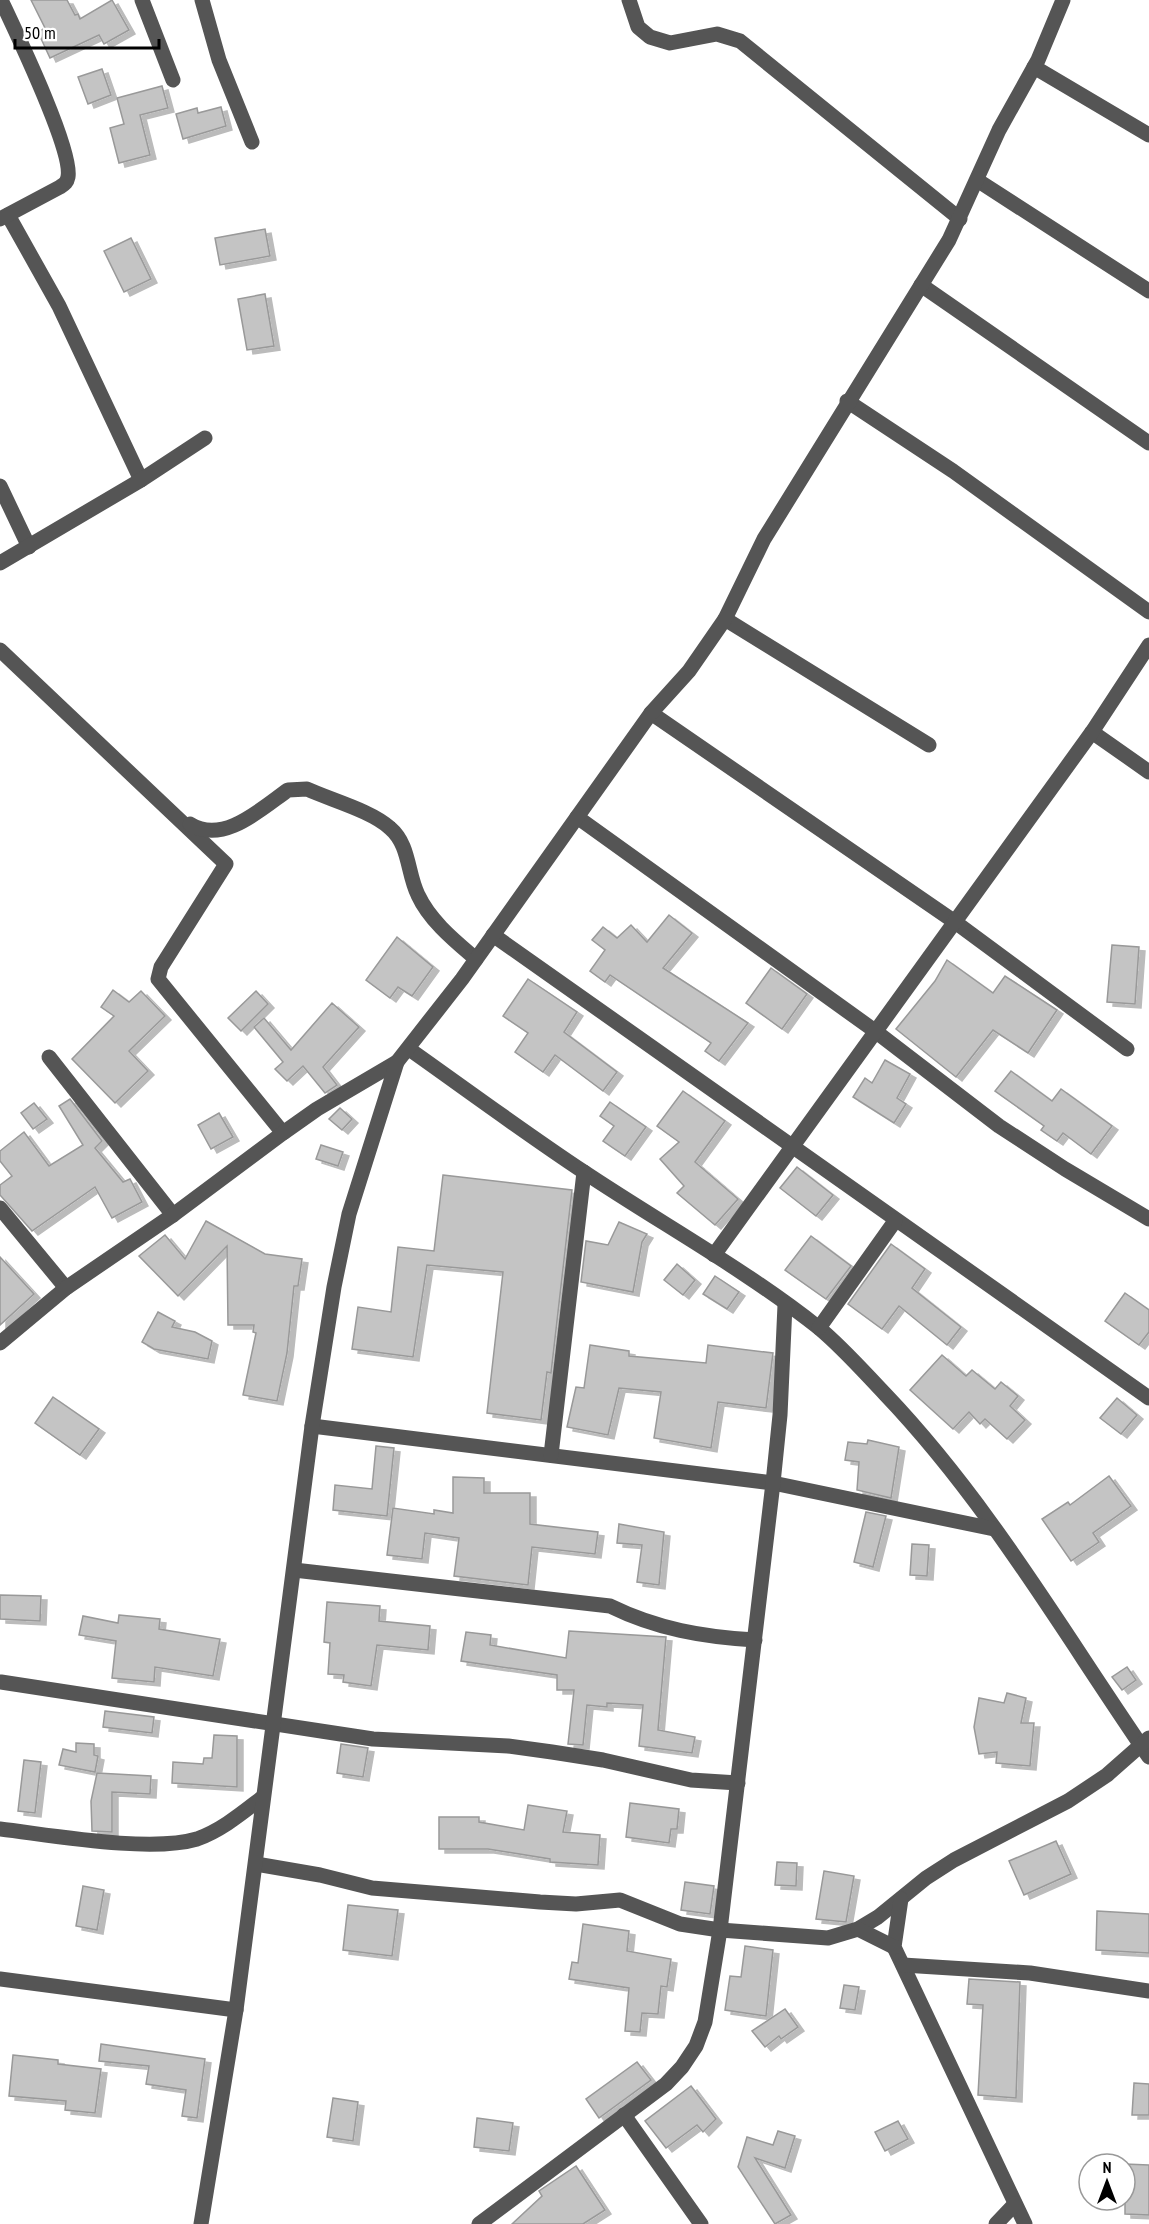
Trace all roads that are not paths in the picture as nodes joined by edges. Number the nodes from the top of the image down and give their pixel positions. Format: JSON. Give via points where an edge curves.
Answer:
{"nodes":[{"id":1,"x":1,"y":0,"type":"edge"},
{"id":2,"x":142,"y":0,"type":"edge"},
{"id":3,"x":202,"y":0,"type":"edge"},
{"id":4,"x":629,"y":0,"type":"edge"},
{"id":5,"x":1063,"y":0,"type":"edge"},
{"id":6,"x":1034,"y":67,"type":"junction"},
{"id":7,"x":173,"y":80,"type":"dead end"},
{"id":8,"x":1149,"y":135,"type":"edge"},
{"id":9,"x":252,"y":142,"type":"dead end"},
{"id":10,"x":977,"y":180,"type":"junction"},
{"id":11,"x":4,"y":217,"type":"edge"},
{"id":12,"x":960,"y":219,"type":"junction"},
{"id":13,"x":921,"y":285,"type":"junction"},
{"id":14,"x":1149,"y":291,"type":"edge"},
{"id":15,"x":847,"y":401,"type":"junction"},
{"id":16,"x":205,"y":438,"type":"dead end"},
{"id":17,"x":1149,"y":443,"type":"edge"},
{"id":18,"x":141,"y":480,"type":"junction"},
{"id":19,"x":0,"y":486,"type":"edge"},
{"id":20,"x":29,"y":547,"type":"junction"},
{"id":21,"x":0,"y":563,"type":"edge"},
{"id":22,"x":1149,"y":612,"type":"edge"},
{"id":23,"x":725,"y":619,"type":"junction"},
{"id":24,"x":1149,"y":645,"type":"edge"},
{"id":25,"x":0,"y":650,"type":"edge"},
{"id":26,"x":651,"y":713,"type":"junction"},
{"id":27,"x":1092,"y":732,"type":"junction"},
{"id":28,"x":929,"y":745,"type":"dead end"},
{"id":29,"x":1149,"y":772,"type":"edge"},
{"id":30,"x":172,"y":813,"type":"junction"},
{"id":31,"x":577,"y":817,"type":"junction"},
{"id":32,"x":955,"y":922,"type":"junction"},
{"id":33,"x":493,"y":935,"type":"junction"},
{"id":34,"x":476,"y":959,"type":"junction"},
{"id":35,"x":875,"y":1031,"type":"junction"},
{"id":36,"x":409,"y":1049,"type":"junction"},
{"id":37,"x":1127,"y":1049,"type":"dead end"},
{"id":38,"x":50,"y":1057,"type":"dead end"},
{"id":39,"x":397,"y":1062,"type":"junction"},
{"id":40,"x":283,"y":1133,"type":"junction"},
{"id":41,"x":793,"y":1147,"type":"junction"},
{"id":42,"x":584,"y":1172,"type":"junction"},
{"id":43,"x":0,"y":1208,"type":"edge"},
{"id":44,"x":173,"y":1215,"type":"junction"},
{"id":45,"x":1149,"y":1219,"type":"edge"},
{"id":46,"x":896,"y":1221,"type":"junction"},
{"id":47,"x":714,"y":1255,"type":"junction"},
{"id":48,"x":66,"y":1288,"type":"junction"},
{"id":49,"x":784,"y":1305,"type":"junction"},
{"id":50,"x":819,"y":1329,"type":"junction"},
{"id":51,"x":0,"y":1343,"type":"edge"},
{"id":52,"x":1149,"y":1398,"type":"edge"},
{"id":53,"x":312,"y":1426,"type":"junction"},
{"id":54,"x":551,"y":1455,"type":"junction"},
{"id":55,"x":773,"y":1483,"type":"junction"},
{"id":56,"x":994,"y":1529,"type":"junction"},
{"id":57,"x":294,"y":1570,"type":"junction"},
{"id":58,"x":755,"y":1641,"type":"junction"},
{"id":59,"x":1,"y":1682,"type":"edge"},
{"id":60,"x":273,"y":1722,"type":"junction"},
{"id":61,"x":1146,"y":1747,"type":"edge"},
{"id":62,"x":738,"y":1784,"type":"junction"},
{"id":63,"x":263,"y":1797,"type":"junction"},
{"id":64,"x":0,"y":1829,"type":"edge"},
{"id":65,"x":256,"y":1864,"type":"junction"},
{"id":66,"x":901,"y":1899,"type":"junction"},
{"id":67,"x":858,"y":1929,"type":"junction"},
{"id":68,"x":720,"y":1930,"type":"junction"},
{"id":69,"x":894,"y":1947,"type":"junction"},
{"id":70,"x":903,"y":1965,"type":"junction"},
{"id":71,"x":0,"y":1979,"type":"edge"},
{"id":72,"x":1149,"y":1991,"type":"edge"},
{"id":73,"x":236,"y":2010,"type":"junction"},
{"id":74,"x":624,"y":2115,"type":"junction"},
{"id":75,"x":1015,"y":2204,"type":"junction"},
{"id":76,"x":201,"y":2224,"type":"edge"},
{"id":77,"x":479,"y":2224,"type":"edge"},
{"id":78,"x":701,"y":2224,"type":"edge"},
{"id":79,"x":996,"y":2224,"type":"edge"},
{"id":80,"x":1025,"y":2224,"type":"edge"}],
"edges":[{"from":1,"to":11,"type":"street","via":[[39,85],[69,176],[60,187]]},
{"from":2,"to":7,"type":"street"},
{"from":3,"to":9,"type":"street","via":[[219,60]]},
{"from":4,"to":12,"type":"street","via":[[639,27],[650,37],[670,42],[717,34],[740,41]]},
{"from":5,"to":6,"type":"street"},
{"from":6,"to":8,"type":"street"},
{"from":6,"to":10,"type":"street"},
{"from":10,"to":12,"type":"street"},
{"from":10,"to":14,"type":"street"},
{"from":11,"to":18,"type":"street","via":[[59,306]]},
{"from":12,"to":13,"type":"street"},
{"from":13,"to":15,"type":"street"},
{"from":13,"to":17,"type":"street"},
{"from":15,"to":22,"type":"street","via":[[953,471]]},
{"from":15,"to":23,"type":"street","via":[[764,539]]},
{"from":16,"to":18,"type":"street"},
{"from":18,"to":20,"type":"street"},
{"from":19,"to":20,"type":"street"},
{"from":20,"to":21,"type":"street"},
{"from":23,"to":26,"type":"street","via":[[689,671]]},
{"from":23,"to":28,"type":"street"},
{"from":24,"to":27,"type":"street"},
{"from":25,"to":30,"type":"street"},
{"from":26,"to":31,"type":"street"},
{"from":26,"to":32,"type":"street"},
{"from":27,"to":29,"type":"street"},
{"from":27,"to":32,"type":"street"},
{"from":30,"to":34,"type":"street","via":[[197,829],[217,831],[297,788],[368,816],[390,827],[401,840],[417,894],[426,909]]},
{"from":30,"to":40,"type":"street","via":[[226,864],[161,967],[158,979]]},
{"from":31,"to":33,"type":"street"},
{"from":31,"to":35,"type":"street"},
{"from":32,"to":35,"type":"street"},
{"from":32,"to":37,"type":"street"},
{"from":33,"to":34,"type":"street"},
{"from":33,"to":41,"type":"street"},
{"from":34,"to":36,"type":"street"},
{"from":35,"to":41,"type":"street"},
{"from":35,"to":45,"type":"street","via":[[999,1126]]},
{"from":36,"to":39,"type":"street"},
{"from":36,"to":42,"type":"street"},
{"from":38,"to":44,"type":"street"},
{"from":39,"to":40,"type":"street"},
{"from":39,"to":53,"type":"street","via":[[349,1214]]},
{"from":40,"to":44,"type":"street"},
{"from":41,"to":46,"type":"street"},
{"from":41,"to":47,"type":"street"},
{"from":42,"to":47,"type":"street"},
{"from":42,"to":54,"type":"street"},
{"from":43,"to":48,"type":"street"},
{"from":44,"to":48,"type":"street"},
{"from":46,"to":50,"type":"street"},
{"from":46,"to":52,"type":"street"},
{"from":47,"to":49,"type":"street"},
{"from":48,"to":51,"type":"street"},
{"from":49,"to":50,"type":"street"},
{"from":49,"to":55,"type":"street"},
{"from":50,"to":56,"type":"street","via":[[924,1436]]},
{"from":53,"to":54,"type":"street"},
{"from":53,"to":57,"type":"street"},
{"from":54,"to":55,"type":"street"},
{"from":55,"to":56,"type":"street"},
{"from":55,"to":58,"type":"street"},
{"from":56,"to":61,"type":"street"},
{"from":57,"to":58,"type":"street","via":[[610,1606],[669,1630]]},
{"from":57,"to":60,"type":"street"},
{"from":58,"to":62,"type":"street"},
{"from":59,"to":60,"type":"street"},
{"from":60,"to":62,"type":"street","via":[[373,1739],[508,1746],[603,1760],[691,1780]]},
{"from":60,"to":63,"type":"street"},
{"from":61,"to":66,"type":"street","via":[[1068,1801],[954,1860]]},
{"from":62,"to":68,"type":"street"},
{"from":63,"to":64,"type":"street","via":[[224,1827],[195,1839],[152,1844]]},
{"from":63,"to":65,"type":"street"},
{"from":65,"to":68,"type":"street","via":[[372,1888],[552,1903],[620,1900],[680,1924]]},
{"from":65,"to":73,"type":"street"},
{"from":66,"to":67,"type":"street"},
{"from":66,"to":69,"type":"street"},
{"from":67,"to":68,"type":"street","via":[[828,1938]]},
{"from":67,"to":69,"type":"street"},
{"from":68,"to":74,"type":"street","via":[[705,2022],[696,2046],[666,2084]]},
{"from":69,"to":70,"type":"street"},
{"from":70,"to":72,"type":"street","via":[[1030,1973]]},
{"from":70,"to":75,"type":"street"},
{"from":71,"to":73,"type":"street"},
{"from":73,"to":76,"type":"street"},
{"from":74,"to":77,"type":"street"},
{"from":74,"to":78,"type":"street"},
{"from":75,"to":79,"type":"street"},
{"from":75,"to":80,"type":"street"}]}
